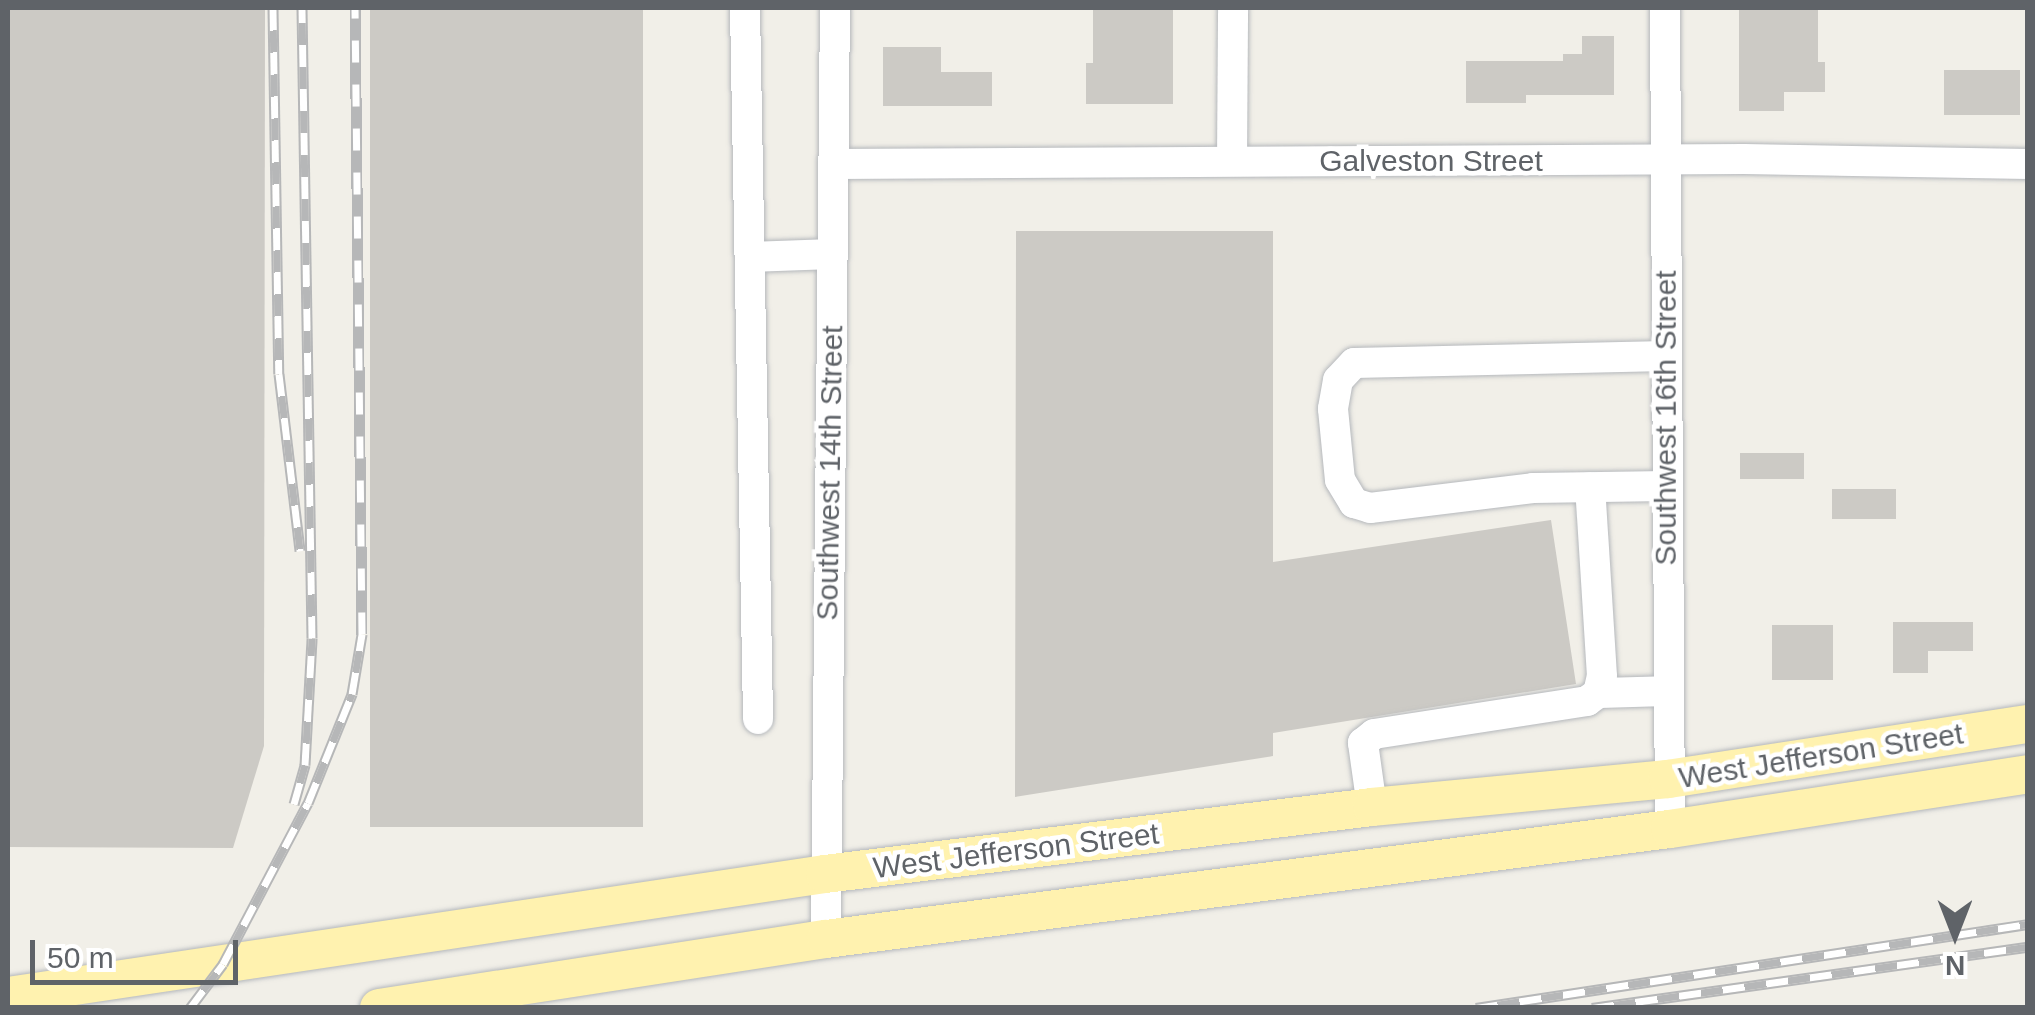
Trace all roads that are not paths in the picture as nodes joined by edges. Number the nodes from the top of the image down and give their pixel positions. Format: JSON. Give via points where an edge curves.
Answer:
{"nodes":[{"id":1,"x":745,"y":8,"type":"edge"},
{"id":2,"x":835,"y":8,"type":"edge"},
{"id":3,"x":1233,"y":8,"type":"edge"},
{"id":4,"x":1665,"y":8,"type":"edge"},
{"id":5,"x":1665,"y":160,"type":"junction"},
{"id":6,"x":1232,"y":161,"type":"junction"},
{"id":7,"x":834,"y":164,"type":"junction"},
{"id":8,"x":2028,"y":164,"type":"edge"},
{"id":9,"x":832,"y":254,"type":"junction"},
{"id":10,"x":750,"y":257,"type":"junction"},
{"id":11,"x":1666,"y":356,"type":"junction"},
{"id":12,"x":1666,"y":486,"type":"junction"},
{"id":13,"x":1590,"y":487,"type":"junction"},
{"id":14,"x":1668,"y":691,"type":"junction"},
{"id":15,"x":1598,"y":693,"type":"junction"},
{"id":16,"x":758,"y":719,"type":"dead end"},
{"id":17,"x":2028,"y":724,"type":"edge"},
{"id":18,"x":2028,"y":774,"type":"edge"},
{"id":19,"x":1668,"y":779,"type":"junction"},
{"id":20,"x":1372,"y":807,"type":"junction"},
{"id":21,"x":1670,"y":830,"type":"junction"},
{"id":22,"x":826,"y":874,"type":"junction"},
{"id":23,"x":826,"y":939,"type":"junction"},
{"id":24,"x":8,"y":996,"type":"edge"},
{"id":25,"x":379,"y":1008,"type":"edge"}],
"edges":[{"from":1,"to":10,"type":"street"},
{"from":2,"to":7,"type":"street","name":"Southwest 14th Street"},
{"from":3,"to":6,"type":"street"},
{"from":4,"to":5,"type":"street","name":"Southwest 16th Street"},
{"from":5,"to":6,"type":"street","name":"Galveston Street"},
{"from":5,"to":8,"type":"street","name":"Galveston Street"},
{"from":5,"to":11,"type":"street","name":"Southwest 16th Street"},
{"from":6,"to":7,"type":"street","name":"Galveston Street"},
{"from":7,"to":9,"type":"street","name":"Southwest 14th Street"},
{"from":9,"to":10,"type":"street"},
{"from":9,"to":22,"type":"street","name":"Southwest 14th Street"},
{"from":10,"to":16,"type":"street"},
{"from":11,"to":12,"type":"street","name":"Southwest 16th Street"},
{"from":11,"to":13,"type":"street","via":[[1354,364],[1338,380],[1333,409],[1340,480],[1354,504],[1370,508]]},
{"from":12,"to":13,"type":"street"},
{"from":12,"to":14,"type":"street","name":"Southwest 16th Street"},
{"from":13,"to":15,"type":"street"},
{"from":14,"to":15,"type":"street"},
{"from":14,"to":19,"type":"street","name":"Southwest 16th Street"},
{"from":15,"to":20,"type":"street","via":[[1588,701],[1374,734],[1362,743]]},
{"from":17,"to":19,"type":"main road","name":"West Jefferson Street"},
{"from":18,"to":21,"type":"main road","name":"West Jefferson Street"},
{"from":19,"to":20,"type":"main road","name":"West Jefferson Street"},
{"from":19,"to":21,"type":"street","name":"Southwest 16th Street"},
{"from":20,"to":22,"type":"main road","name":"West Jefferson Street"},
{"from":21,"to":23,"type":"main road","name":"West Jefferson Street"},
{"from":22,"to":23,"type":"street","name":"Southwest 14th Street"},
{"from":22,"to":24,"type":"main road","name":"West Jefferson Street"},
{"from":23,"to":25,"type":"main road","name":"West Jefferson Street"}]}
